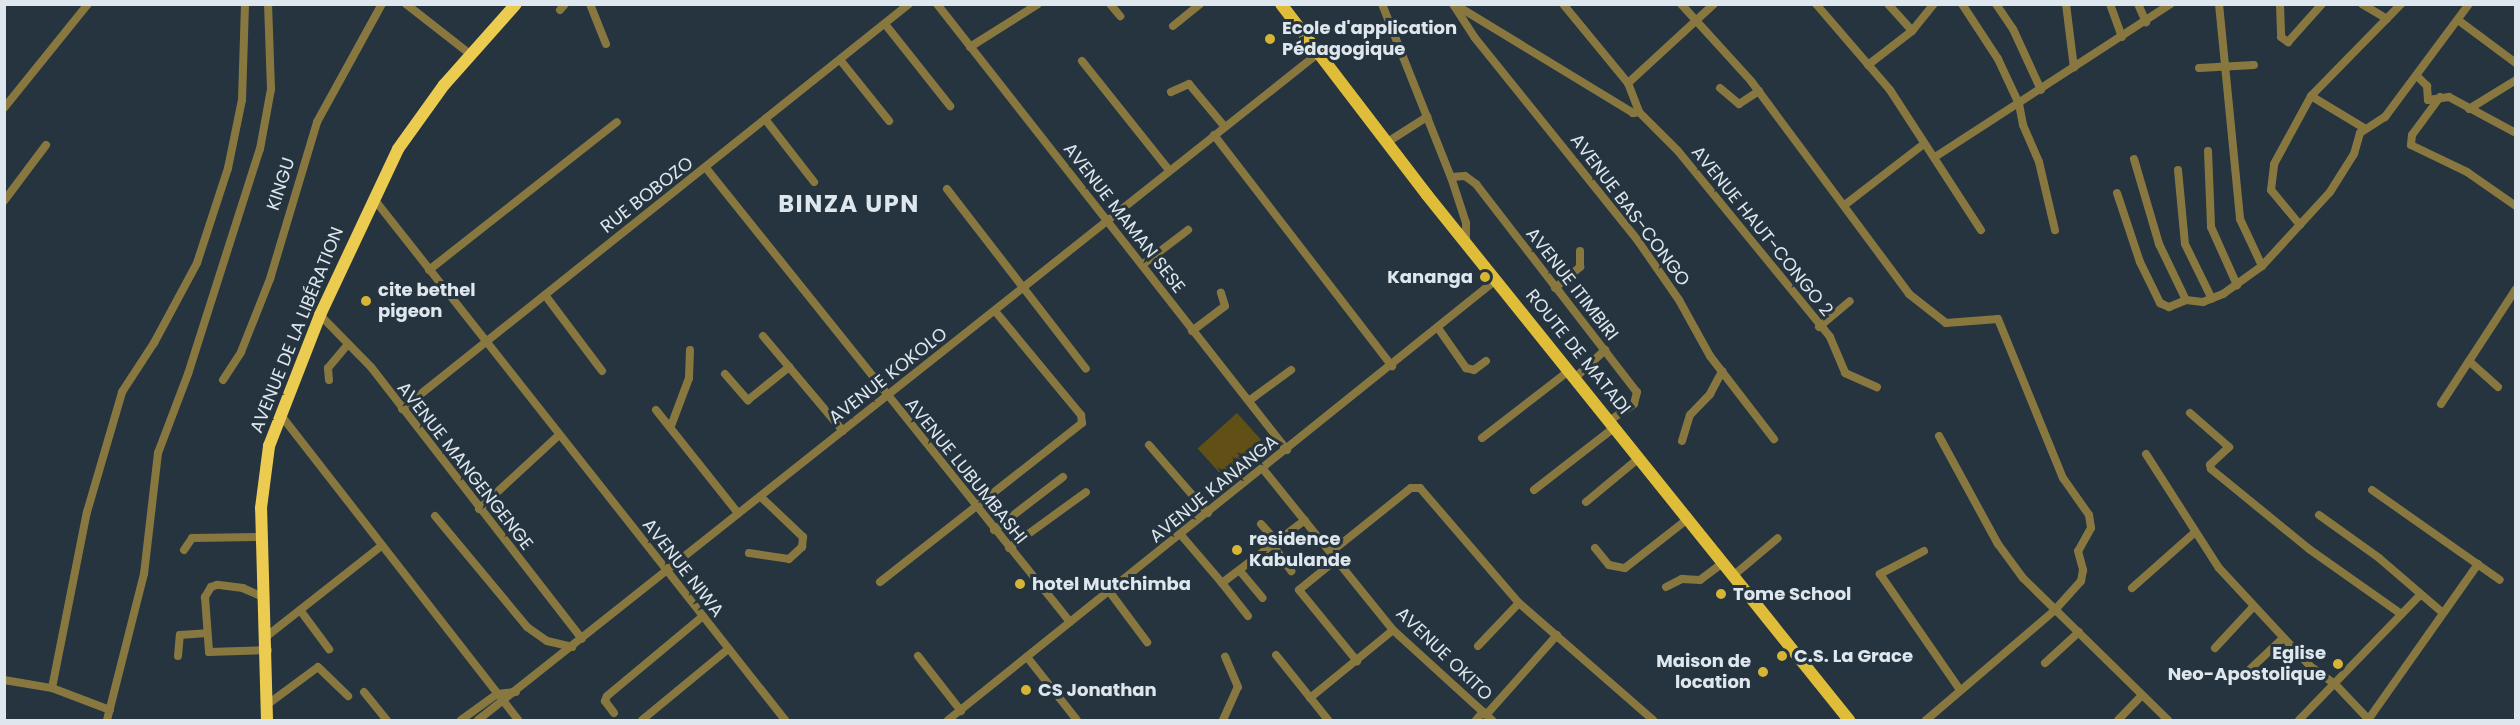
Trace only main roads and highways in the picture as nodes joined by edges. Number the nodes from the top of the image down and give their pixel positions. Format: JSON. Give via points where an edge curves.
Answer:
{"nodes":[{"id":1,"x":516,"y":4,"type":"edge"},
{"id":2,"x":1281,"y":4,"type":"edge"},
{"id":3,"x":267,"y":720,"type":"edge"},
{"id":4,"x":1849,"y":720,"type":"edge"}],
"edges":[{"from":1,"to":3,"type":"highway","name":"AVENUE DE LA LIBÉRATION","via":[[419,116],[373,197],[280,414],[265,467],[262,537]]},
{"from":2,"to":4,"type":"main road","name":"ROUTE DE MATADI","via":[[1316,54]]}]}
